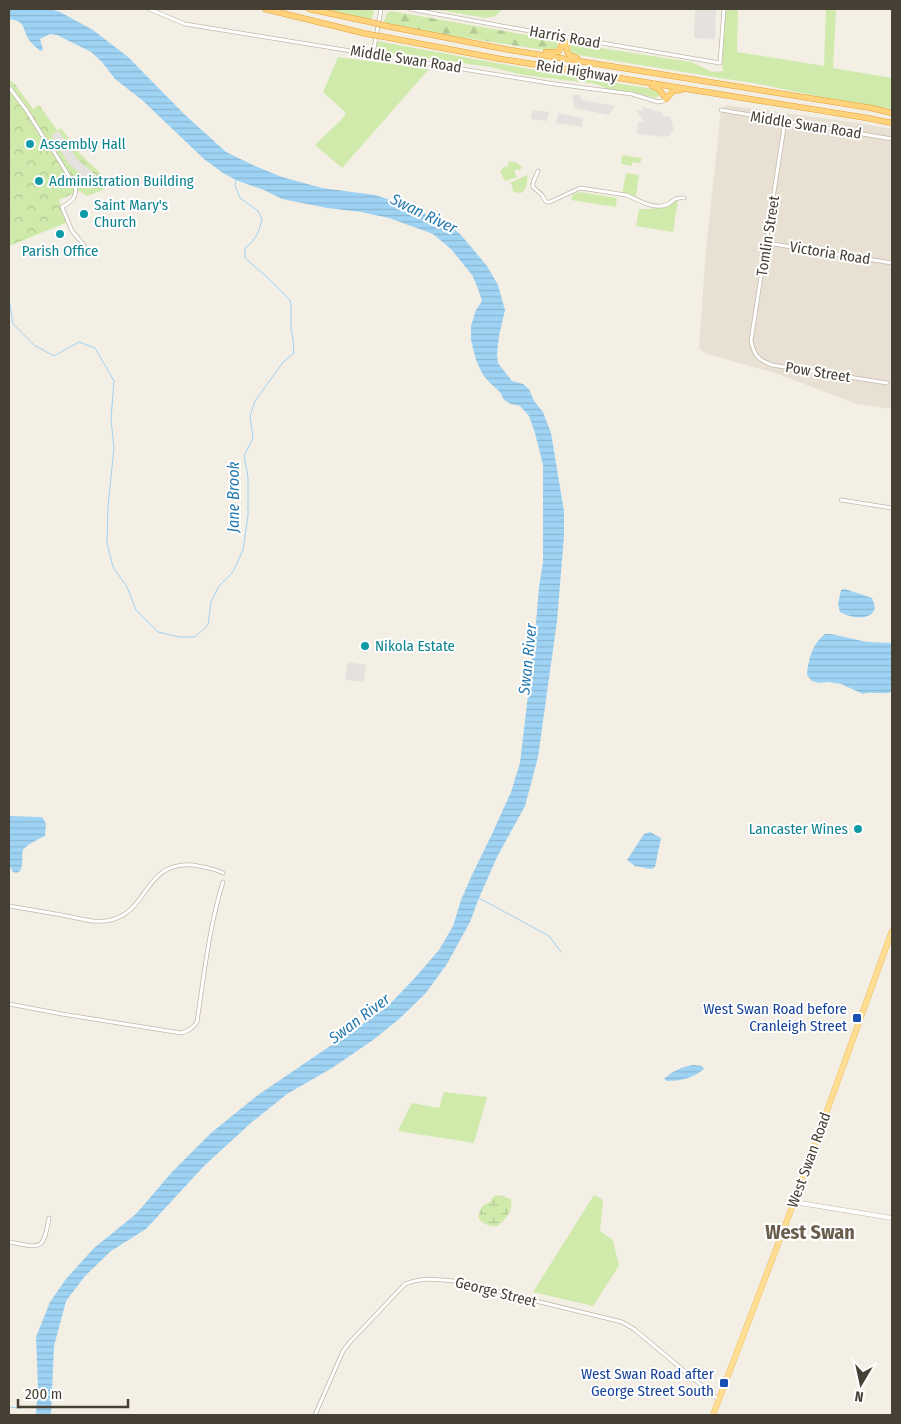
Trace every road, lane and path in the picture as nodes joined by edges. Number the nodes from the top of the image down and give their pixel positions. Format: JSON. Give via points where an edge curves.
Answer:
{"nodes":[{"id":1,"x":149,"y":9,"type":"edge"},
{"id":2,"x":265,"y":9,"type":"edge"},
{"id":3,"x":309,"y":9,"type":"edge"},
{"id":4,"x":381,"y":9,"type":"edge"},
{"id":5,"x":410,"y":9,"type":"edge"},
{"id":6,"x":724,"y":9,"type":"edge"},
{"id":7,"x":561,"y":36,"type":"junction"},
{"id":8,"x":573,"y":39,"type":"junction"},
{"id":9,"x":510,"y":50,"type":"junction"},
{"id":10,"x":373,"y":54,"type":"junction"},
{"id":11,"x":606,"y":65,"type":"junction"},
{"id":12,"x":630,"y":80,"type":"junction"},
{"id":13,"x":9,"y":87,"type":"edge"},
{"id":14,"x":704,"y":92,"type":"junction"},
{"id":15,"x":666,"y":100,"type":"junction"},
{"id":16,"x":721,"y":110,"type":"dead end"},
{"id":17,"x":892,"y":113,"type":"edge"},
{"id":18,"x":785,"y":121,"type":"junction"},
{"id":19,"x":892,"y":123,"type":"edge"},
{"id":20,"x":892,"y":139,"type":"edge"},
{"id":21,"x":538,"y":171,"type":"dead end"},
{"id":22,"x":684,"y":198,"type":"dead end"},
{"id":23,"x":767,"y":243,"type":"junction"},
{"id":24,"x":84,"y":245,"type":"dead end"},
{"id":25,"x":892,"y":263,"type":"edge"},
{"id":26,"x":753,"y":351,"type":"joint"},
{"id":27,"x":888,"y":383,"type":"dead end"},
{"id":28,"x":841,"y":500,"type":"dead end"},
{"id":29,"x":892,"y":508,"type":"edge"},
{"id":30,"x":223,"y":873,"type":"dead end"},
{"id":31,"x":222,"y":882,"type":"dead end"},
{"id":32,"x":9,"y":906,"type":"edge"},
{"id":33,"x":892,"y":931,"type":"edge"},
{"id":34,"x":9,"y":1004,"type":"edge"},
{"id":35,"x":794,"y":1202,"type":"junction"},
{"id":36,"x":49,"y":1218,"type":"dead end"},
{"id":37,"x":892,"y":1218,"type":"edge"},
{"id":38,"x":9,"y":1242,"type":"edge"},
{"id":39,"x":719,"y":1401,"type":"junction"},
{"id":40,"x":315,"y":1415,"type":"edge"},
{"id":41,"x":713,"y":1415,"type":"edge"}],
"edges":[{"from":1,"to":10,"type":"street","name":"Middle Swan Road","via":[[184,24]]},
{"from":2,"to":12,"type":"highway","name":"Reid Highway","bridge":true,"via":[[385,38]]},
{"from":3,"to":9,"type":"highway","name":"Reid Highway","bridge":true},
{"from":4,"to":10,"type":"street"},
{"from":5,"to":7,"type":"street","name":"Harris Road"},
{"from":6,"to":8,"type":"street","name":"Harris Road","via":[[720,63]]},
{"from":7,"to":8,"type":"street","name":"Harris Road"},
{"from":7,"to":9,"type":"highway","via":[[562,46],[558,52]]},
{"from":8,"to":11,"type":"highway","via":[[567,43],[569,55]]},
{"from":9,"to":11,"type":"highway","name":"Reid Highway"},
{"from":10,"to":15,"type":"street","name":"Middle Swan Road","via":[[632,94],[658,102]]},
{"from":11,"to":17,"type":"highway","name":"Reid Highway"},
{"from":12,"to":14,"type":"highway","name":"Reid Highway"},
{"from":12,"to":15,"type":"highway","via":[[656,88]]},
{"from":13,"to":24,"type":"street","via":[[75,186],[75,196],[62,207],[72,232]]},
{"from":14,"to":15,"type":"highway","via":[[676,90]]},
{"from":14,"to":19,"type":"highway","name":"Reid Highway"},
{"from":16,"to":18,"type":"street","name":"Middle Swan Road"},
{"from":18,"to":20,"type":"street","name":"Middle Swan Road"},
{"from":18,"to":23,"type":"street","name":"Tomlin Street"},
{"from":21,"to":22,"type":"street","via":[[533,188],[546,202],[580,188],[626,195],[658,206],[666,205],[675,198]]},
{"from":23,"to":25,"type":"street","name":"Victoria Road"},
{"from":23,"to":26,"type":"street","name":"Tomlin Street","via":[[751,342]]},
{"from":26,"to":27,"type":"street","name":"Pow Street","via":[[772,365]]},
{"from":28,"to":29,"type":"street"},
{"from":30,"to":32,"type":"street","via":[[195,866],[170,867],[153,880],[131,910],[123,916],[102,921]]},
{"from":31,"to":34,"type":"street","via":[[197,1022],[188,1032]]},
{"from":33,"to":35,"type":"main road","name":"West Swan Road"},
{"from":35,"to":37,"type":"street"},
{"from":35,"to":39,"type":"main road","name":"West Swan Road"},
{"from":36,"to":38,"type":"street","via":[[46,1236],[38,1246]]},
{"from":39,"to":40,"type":"street","name":"George Street","via":[[622,1322],[432,1278],[405,1284],[350,1342]]},
{"from":39,"to":41,"type":"main road","name":"West Swan Road"}]}
